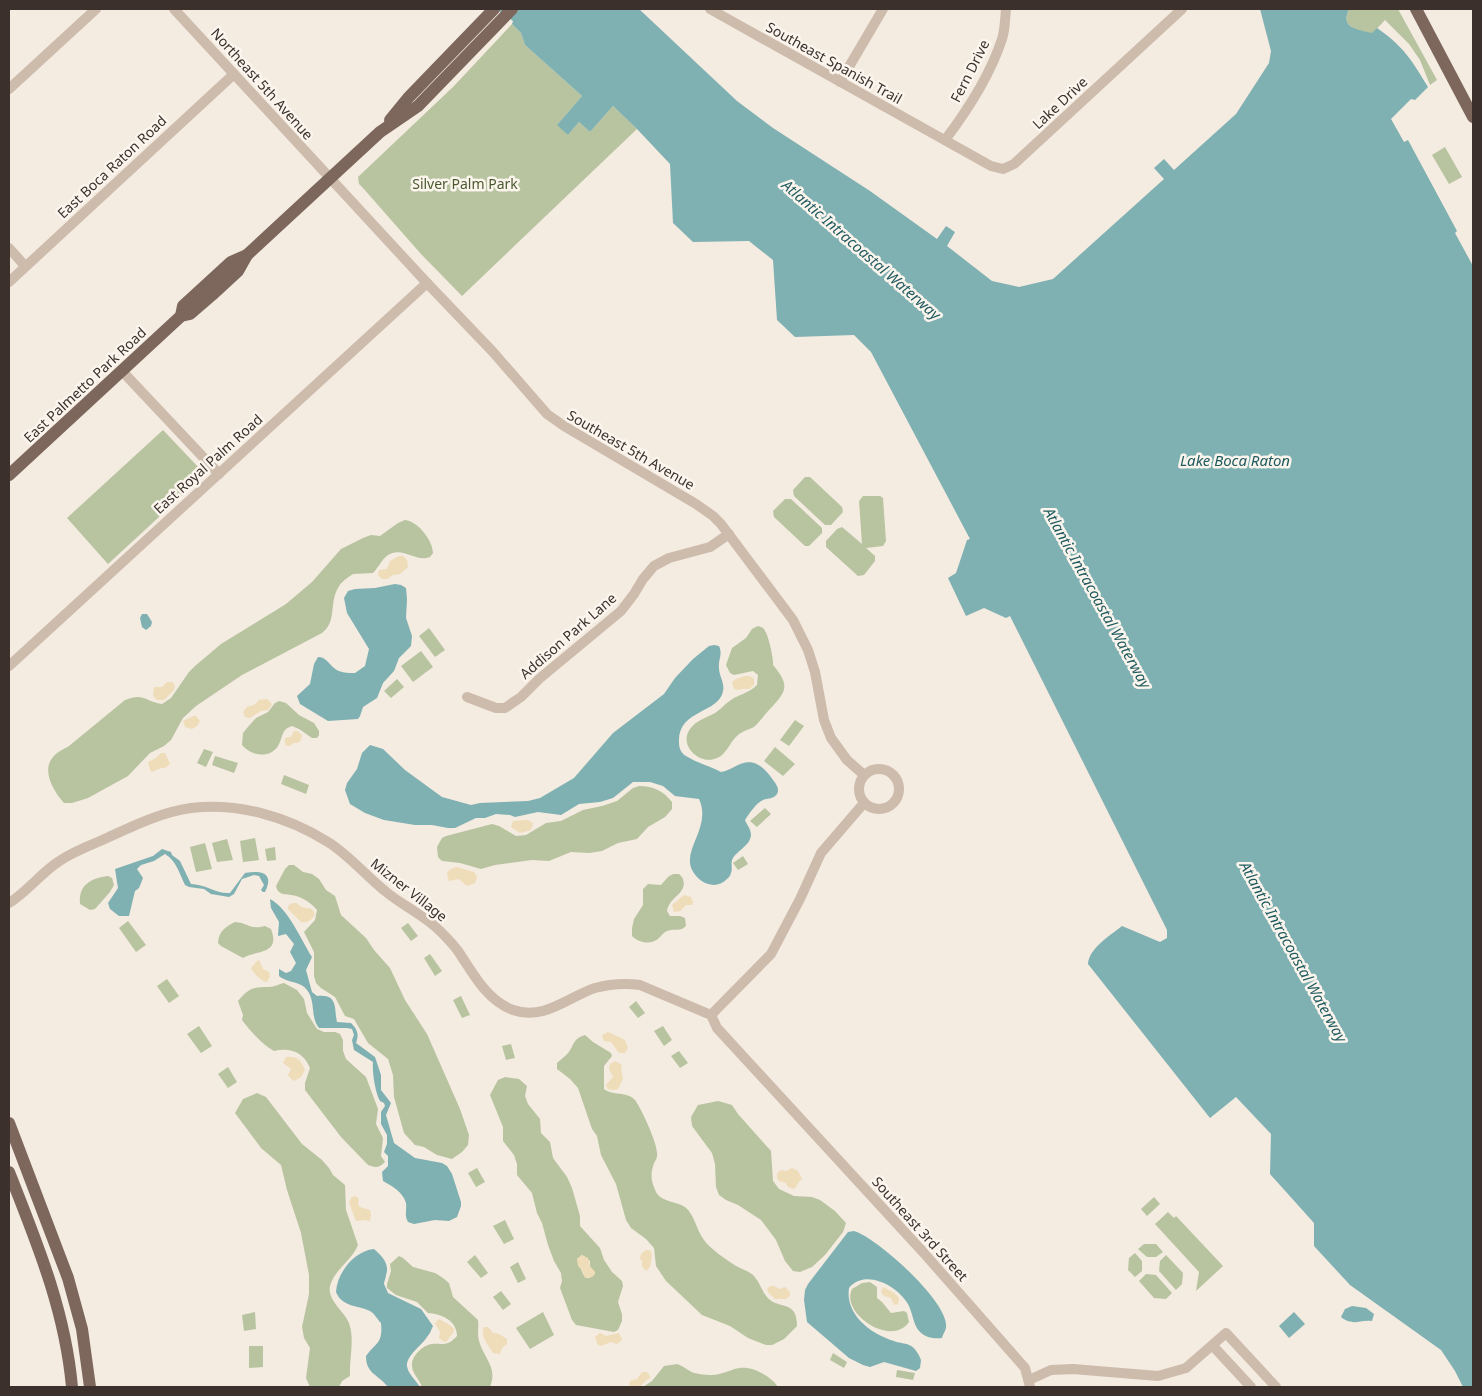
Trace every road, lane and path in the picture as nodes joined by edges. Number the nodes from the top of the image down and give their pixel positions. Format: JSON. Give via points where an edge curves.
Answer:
{"nodes":[{"id":1,"x":96,"y":9,"type":"edge"},
{"id":2,"x":174,"y":9,"type":"edge"},
{"id":3,"x":494,"y":9,"type":"edge"},
{"id":4,"x":512,"y":9,"type":"edge"},
{"id":5,"x":710,"y":9,"type":"edge"},
{"id":6,"x":883,"y":9,"type":"edge"},
{"id":7,"x":1006,"y":9,"type":"edge"},
{"id":8,"x":1182,"y":9,"type":"edge"},
{"id":9,"x":1416,"y":9,"type":"edge"},
{"id":10,"x":454,"y":60,"type":"junction"},
{"id":11,"x":234,"y":74,"type":"junction"},
{"id":12,"x":840,"y":82,"type":"junction"},
{"id":13,"x":9,"y":89,"type":"edge"},
{"id":14,"x":1473,"y":117,"type":"edge"},
{"id":15,"x":945,"y":140,"type":"junction"},
{"id":16,"x":330,"y":179,"type":"junction"},
{"id":17,"x":9,"y":248,"type":"edge"},
{"id":18,"x":25,"y":266,"type":"junction"},
{"id":19,"x":9,"y":282,"type":"edge"},
{"id":20,"x":426,"y":283,"type":"junction"},
{"id":21,"x":122,"y":371,"type":"junction"},
{"id":22,"x":219,"y":474,"type":"junction"},
{"id":23,"x":9,"y":475,"type":"edge"},
{"id":24,"x":729,"y":534,"type":"junction"},
{"id":25,"x":9,"y":665,"type":"edge"},
{"id":26,"x":468,"y":697,"type":"dead end"},
{"id":27,"x":864,"y":776,"type":"junction"},
{"id":28,"x":864,"y":803,"type":"junction"},
{"id":29,"x":9,"y":903,"type":"edge"},
{"id":30,"x":711,"y":1015,"type":"junction"},
{"id":31,"x":9,"y":1123,"type":"edge"},
{"id":32,"x":9,"y":1172,"type":"edge"},
{"id":33,"x":1213,"y":1346,"type":"junction"},
{"id":34,"x":1030,"y":1383,"type":"edge"},
{"id":35,"x":72,"y":1387,"type":"edge"},
{"id":36,"x":90,"y":1387,"type":"edge"},
{"id":37,"x":1251,"y":1387,"type":"edge"},
{"id":38,"x":1276,"y":1387,"type":"edge"}],
"edges":[{"from":1,"to":13,"type":"street"},
{"from":2,"to":11,"type":"street","name":"Northeast 5th Avenue"},
{"from":3,"to":10,"type":"main road","name":"East Palmetto Park Road"},
{"from":4,"to":10,"type":"main road","name":"East Palmetto Park Road"},
{"from":5,"to":12,"type":"street","name":"Southeast Spanish Trail"},
{"from":6,"to":12,"type":"street"},
{"from":7,"to":15,"type":"street","name":"Fern Drive","via":[[1002,40],[990,66],[970,105]]},
{"from":8,"to":15,"type":"street","name":"Lake Drive","via":[[1014,164],[1003,169],[991,166]]},
{"from":9,"to":14,"type":"main road"},
{"from":10,"to":16,"type":"main road","name":"East Palmetto Park Road","via":[[408,98],[380,132]]},
{"from":11,"to":16,"type":"street","name":"Northeast 5th Avenue"},
{"from":11,"to":18,"type":"street","name":"East Boca Raton Road"},
{"from":12,"to":15,"type":"street","name":"Southeast Spanish Trail"},
{"from":16,"to":20,"type":"street","name":"Southeast 5th Avenue"},
{"from":16,"to":21,"type":"main road","name":"East Palmetto Park Road","via":[[248,256],[238,271],[190,314],[181,316]]},
{"from":17,"to":18,"type":"street"},
{"from":18,"to":19,"type":"street","name":"East Boca Raton Road"},
{"from":20,"to":22,"type":"street","name":"East Royal Palm Road"},
{"from":20,"to":24,"type":"street","name":"Southeast 5th Avenue","via":[[553,419],[696,504],[714,516]]},
{"from":21,"to":22,"type":"street"},
{"from":21,"to":23,"type":"main road","name":"East Palmetto Park Road"},
{"from":22,"to":25,"type":"street","name":"East Royal Palm Road"},
{"from":24,"to":26,"type":"street","name":"Addison Park Lane","via":[[710,548],[669,558],[654,566],[621,611],[505,708],[496,708]]},
{"from":24,"to":27,"type":"street","name":"Southeast 5th Avenue","via":[[796,625],[815,672],[824,720],[831,738]]},
{"from":27,"to":28,"type":"street","via":[[859,786]]},
{"from":27,"to":28,"type":"street","via":[[876,769],[888,771],[899,786],[897,799],[888,807],[875,809]]},
{"from":28,"to":30,"type":"street","via":[[822,853],[771,954]]},
{"from":29,"to":30,"type":"street","name":"Mizner Village","via":[[58,862],[150,819],[190,808],[247,810],[289,822],[330,843],[388,894],[440,930],[488,993],[506,1007],[538,1012],[596,988],[629,984],[640,985]]},
{"from":30,"to":34,"type":"street","name":"Southeast 3rd Street","via":[[717,1028],[1025,1368]]},
{"from":31,"to":36,"type":"main road","via":[[68,1278],[82,1329]]},
{"from":32,"to":35,"type":"main road","via":[[54,1290]]},
{"from":33,"to":34,"type":"street","via":[[1186,1368],[1158,1376],[1051,1370]]},
{"from":33,"to":37,"type":"street"},
{"from":33,"to":38,"type":"street","via":[[1226,1334]]}]}
